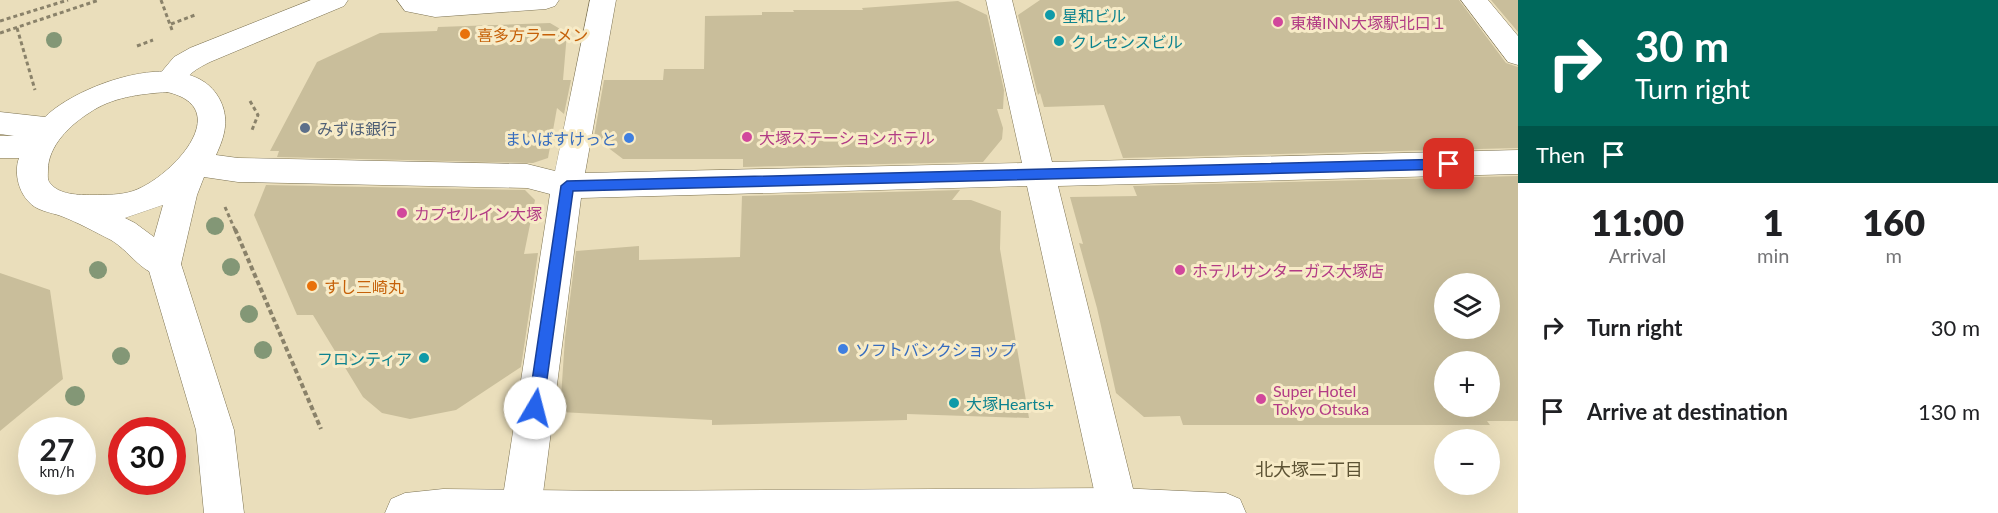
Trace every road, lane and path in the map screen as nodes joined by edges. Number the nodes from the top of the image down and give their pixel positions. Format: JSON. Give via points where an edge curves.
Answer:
{"nodes":[{"id":1,"x":68,"y":0,"type":"edge"},
{"id":2,"x":99,"y":0,"type":"edge"},
{"id":3,"x":335,"y":0,"type":"edge"},
{"id":4,"x":410,"y":0,"type":"edge"},
{"id":5,"x":546,"y":0,"type":"edge"},
{"id":6,"x":603,"y":0,"type":"edge"},
{"id":7,"x":999,"y":0,"type":"edge"},
{"id":8,"x":1474,"y":0,"type":"edge"},
{"id":9,"x":0,"y":21,"type":"edge"},
{"id":10,"x":17,"y":28,"type":"junction"},
{"id":11,"x":0,"y":33,"type":"edge"},
{"id":12,"x":1518,"y":55,"type":"edge"},
{"id":13,"x":166,"y":82,"type":"junction"},
{"id":14,"x":38,"y":98,"type":"dead end"},
{"id":15,"x":249,"y":98,"type":"dead end"},
{"id":16,"x":0,"y":123,"type":"edge"},
{"id":17,"x":44,"y":138,"type":"junction"},
{"id":18,"x":0,"y":147,"type":"edge"},
{"id":19,"x":1518,"y":162,"type":"edge"},
{"id":20,"x":195,"y":164,"type":"junction"},
{"id":21,"x":238,"y":170,"type":"junction"},
{"id":22,"x":1038,"y":175,"type":"junction"},
{"id":23,"x":567,"y":186,"type":"junction"},
{"id":24,"x":69,"y":207,"type":"junction"},
{"id":25,"x":164,"y":264,"type":"junction"},
{"id":26,"x":321,"y":429,"type":"dead end"},
{"id":27,"x":521,"y":509,"type":"junction"},
{"id":28,"x":1118,"y":510,"type":"edge"},
{"id":29,"x":785,"y":512,"type":"edge"},
{"id":30,"x":224,"y":513,"type":"edge"},
{"id":31,"x":405,"y":513,"type":"edge"},
{"id":32,"x":1226,"y":513,"type":"edge"}],
"edges":[{"from":1,"to":9,"type":"path"},
{"from":2,"to":10,"type":"path"},
{"from":3,"to":13,"type":"street","via":[[200,55]]},
{"from":4,"to":5,"type":"street","via":[[414,5],[435,8]]},
{"from":6,"to":23,"type":"street"},
{"from":7,"to":22,"type":"street"},
{"from":8,"to":12,"type":"street"},
{"from":10,"to":11,"type":"path"},
{"from":10,"to":14,"type":"path"},
{"from":13,"to":17,"type":"street","via":[[143,82],[111,90],[79,105]]},
{"from":13,"to":20,"type":"street","via":[[199,93],[213,116],[212,129]]},
{"from":15,"to":21,"type":"path","via":[[258,115]]},
{"from":16,"to":17,"type":"street"},
{"from":17,"to":18,"type":"street"},
{"from":17,"to":24,"type":"street","via":[[32,160],[32,178],[40,192]]},
{"from":19,"to":22,"type":"street"},
{"from":20,"to":21,"type":"street"},
{"from":20,"to":24,"type":"street","via":[[146,199],[113,208]]},
{"from":20,"to":25,"type":"street","via":[[182,195]]},
{"from":21,"to":23,"type":"street","via":[[527,176]]},
{"from":21,"to":26,"type":"path","via":[[224,205]]},
{"from":22,"to":23,"type":"street"},
{"from":22,"to":28,"type":"street"},
{"from":23,"to":27,"type":"street"},
{"from":24,"to":25,"type":"street","via":[[124,231]]},
{"from":25,"to":30,"type":"street","via":[[215,430]]},
{"from":27,"to":29,"type":"street"},
{"from":27,"to":31,"type":"street","via":[[443,508]]},
{"from":28,"to":29,"type":"street"},
{"from":28,"to":32,"type":"street"}]}
